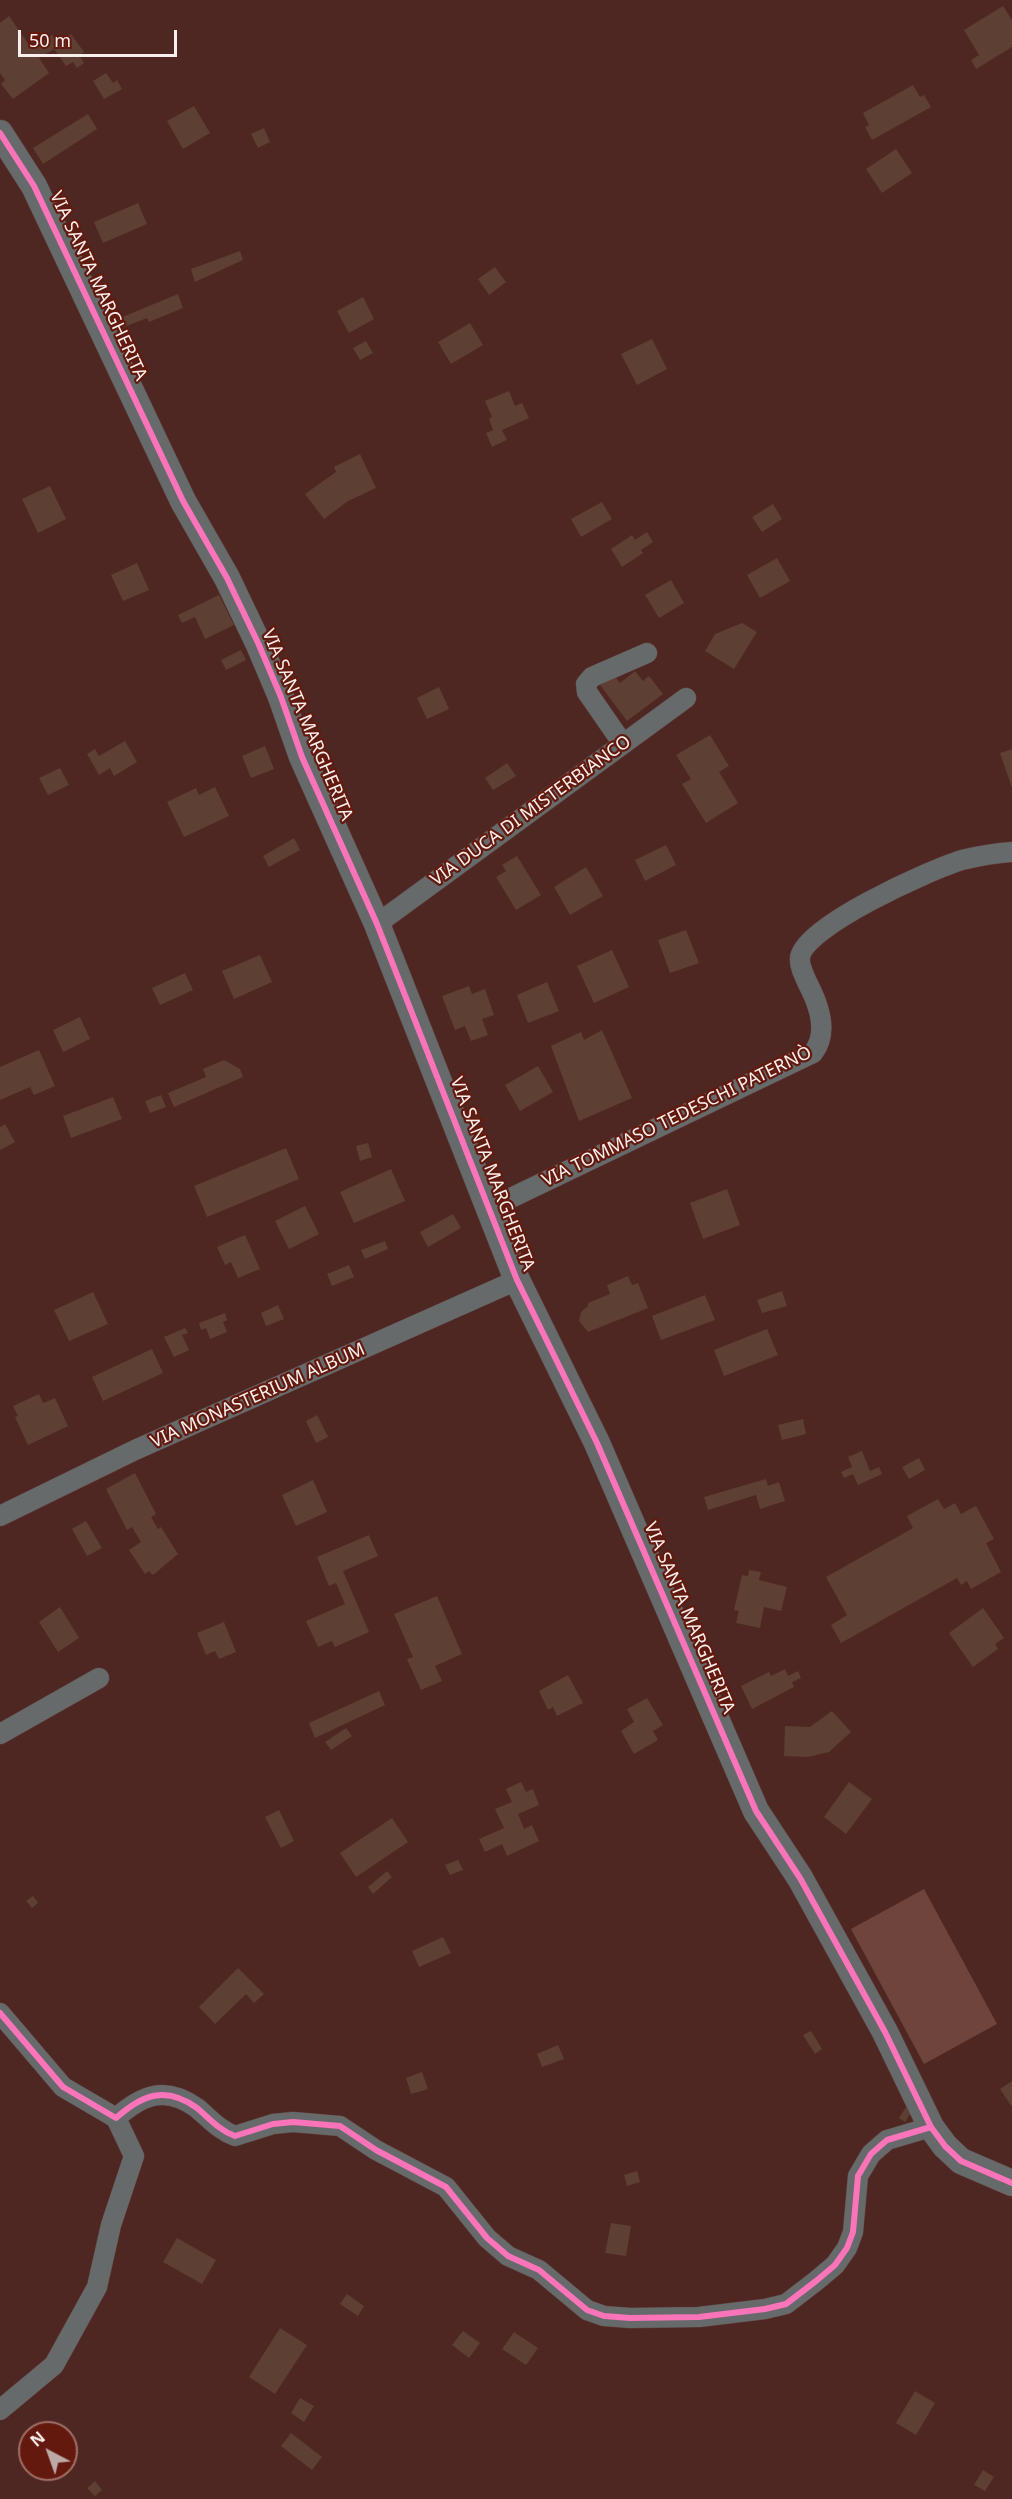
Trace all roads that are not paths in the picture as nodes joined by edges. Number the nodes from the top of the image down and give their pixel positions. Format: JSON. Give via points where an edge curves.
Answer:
{"nodes":[{"id":1,"x":0,"y":133,"type":"edge"},
{"id":2,"x":647,"y":653,"type":"dead end"},
{"id":3,"x":686,"y":698,"type":"dead end"},
{"id":4,"x":623,"y":744,"type":"junction"},
{"id":5,"x":1012,"y":852,"type":"edge"},
{"id":6,"x":377,"y":924,"type":"junction"},
{"id":7,"x":490,"y":1208,"type":"junction"},
{"id":8,"x":517,"y":1280,"type":"junction"},
{"id":9,"x":0,"y":1516,"type":"edge"},
{"id":10,"x":99,"y":1678,"type":"dead end"},
{"id":11,"x":0,"y":1734,"type":"edge"},
{"id":12,"x":0,"y":2013,"type":"edge"},
{"id":13,"x":116,"y":2118,"type":"junction"},
{"id":14,"x":931,"y":2127,"type":"junction"},
{"id":15,"x":1012,"y":2183,"type":"edge"},
{"id":16,"x":0,"y":2410,"type":"edge"}],
"edges":[{"from":1,"to":6,"type":"street","name":"VIA SANTA MARGHERITA","via":[[34,186],[183,501],[259,645],[302,757]]},
{"from":2,"to":4,"type":"street","via":[[592,676],[586,684],[587,692]]},
{"from":3,"to":4,"type":"street","name":"VIA DUCA DI MISTERBIANCO"},
{"from":4,"to":6,"type":"street","name":"VIA DUCA DI MISTERBIANCO"},
{"from":5,"to":7,"type":"street","name":"VIA TOMMASO TEDESCHI PATERNÒ","via":[[987,854],[930,872],[856,909],[810,940],[799,959],[815,998],[822,1029],[820,1043],[813,1053]]},
{"from":6,"to":7,"type":"street","name":"VIA SANTA MARGHERITA"},
{"from":7,"to":8,"type":"street","name":"VIA SANTA MARGHERITA"},
{"from":8,"to":9,"type":"street","name":"VIA MONASTERIUM ALBUM","via":[[135,1450]]},
{"from":8,"to":14,"type":"street","name":"VIA SANTA MARGHERITA","via":[[597,1443],[756,1811],[800,1878],[885,2032]]},
{"from":10,"to":11,"type":"street"},
{"from":12,"to":13,"type":"street","via":[[63,2087]]},
{"from":13,"to":14,"type":"street","via":[[136,2101],[152,2095],[178,2097],[221,2131],[235,2136],[293,2122],[340,2126],[376,2150],[447,2187],[486,2238],[508,2256],[539,2270],[587,2310],[630,2318],[699,2317],[786,2304],[835,2265],[847,2248],[853,2232],[858,2176],[871,2154],[887,2140]]},
{"from":13,"to":16,"type":"street","via":[[134,2156],[111,2225],[98,2287],[54,2365]]},
{"from":14,"to":15,"type":"street","name":"VIA SANTA MARGHERITA","via":[[961,2161]]}]}
